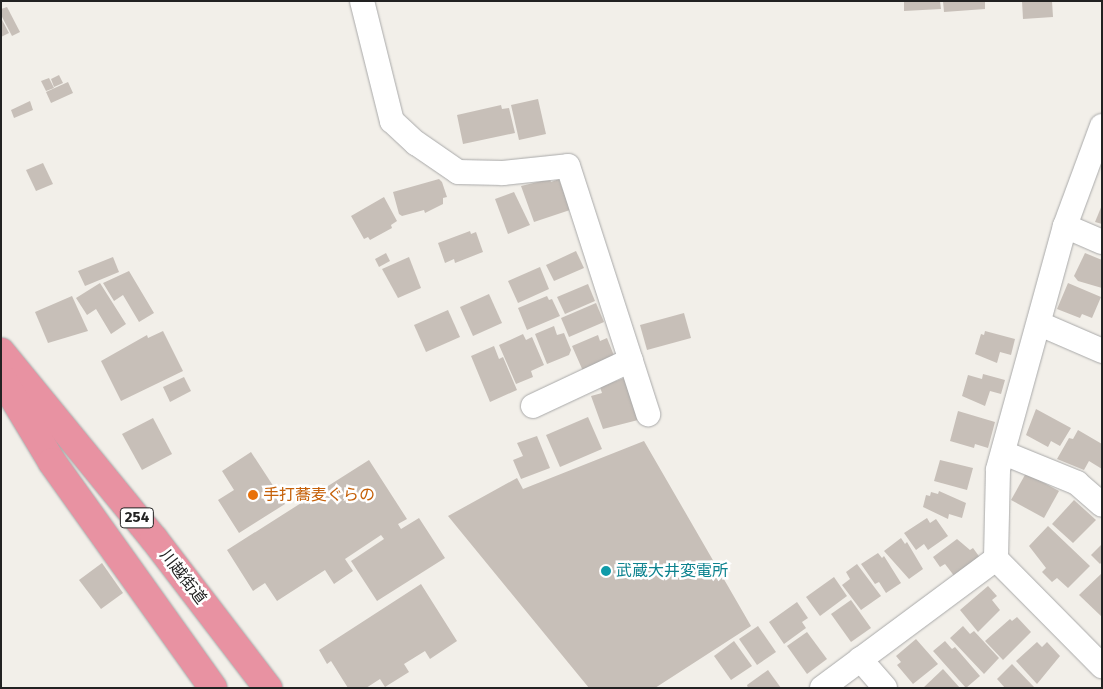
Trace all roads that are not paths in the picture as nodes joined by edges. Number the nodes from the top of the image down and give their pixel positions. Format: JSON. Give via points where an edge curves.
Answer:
{"nodes":[{"id":1,"x":362,"y":1,"type":"edge"},
{"id":2,"x":1102,"y":126,"type":"edge"},
{"id":3,"x":1065,"y":226,"type":"junction"},
{"id":4,"x":1102,"y":242,"type":"edge"},
{"id":5,"x":1040,"y":324,"type":"junction"},
{"id":6,"x":1102,"y":351,"type":"edge"},
{"id":7,"x":1,"y":352,"type":"edge"},
{"id":8,"x":631,"y":360,"type":"junction"},
{"id":9,"x":1,"y":377,"type":"edge"},
{"id":10,"x":533,"y":406,"type":"dead end"},
{"id":11,"x":648,"y":414,"type":"dead end"},
{"id":12,"x":1004,"y":453,"type":"junction"},
{"id":13,"x":1102,"y":505,"type":"edge"},
{"id":14,"x":996,"y":559,"type":"junction"},
{"id":15,"x":860,"y":660,"type":"junction"},
{"id":16,"x":1102,"y":666,"type":"edge"},
{"id":17,"x":212,"y":688,"type":"edge"},
{"id":18,"x":268,"y":688,"type":"edge"},
{"id":19,"x":822,"y":688,"type":"edge"},
{"id":20,"x":885,"y":688,"type":"edge"}],
"edges":[{"from":1,"to":8,"type":"street","via":[[392,121],[416,143],[458,172],[503,173],[568,166]]},
{"from":2,"to":3,"type":"street"},
{"from":3,"to":4,"type":"street"},
{"from":3,"to":5,"type":"street"},
{"from":5,"to":6,"type":"street"},
{"from":5,"to":12,"type":"street"},
{"from":7,"to":18,"type":"highway","name":"川越街道","number":"254","via":[[154,539]]},
{"from":8,"to":10,"type":"street"},
{"from":8,"to":11,"type":"street"},
{"from":9,"to":17,"type":"highway","number":"254","via":[[52,462]]},
{"from":12,"to":13,"type":"street","via":[[1077,483]]},
{"from":12,"to":14,"type":"street","via":[[998,470]]},
{"from":14,"to":15,"type":"street"},
{"from":14,"to":16,"type":"street"},
{"from":15,"to":19,"type":"street"},
{"from":15,"to":20,"type":"street"}]}
